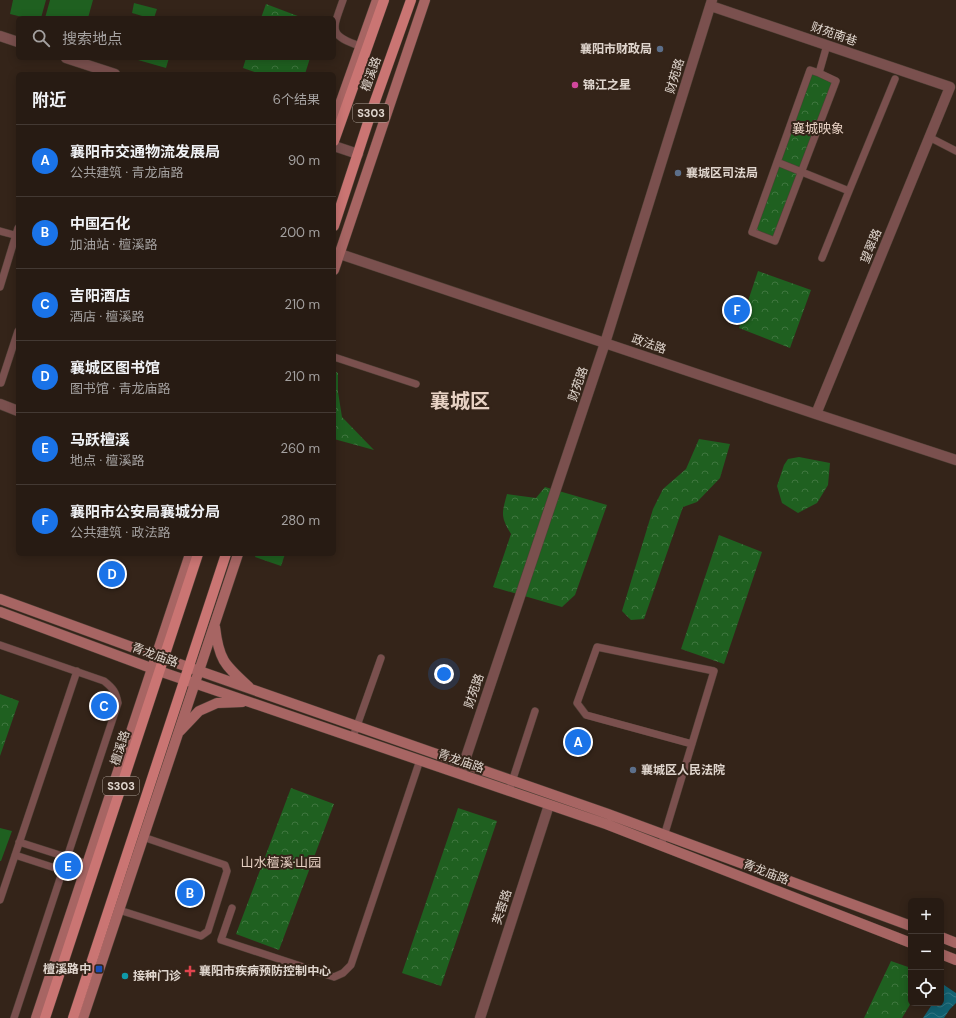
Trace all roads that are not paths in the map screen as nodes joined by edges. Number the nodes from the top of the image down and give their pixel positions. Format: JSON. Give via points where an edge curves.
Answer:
{"nodes":[{"id":1,"x":343,"y":0,"type":"edge"},
{"id":2,"x":377,"y":0,"type":"edge"},
{"id":3,"x":384,"y":0,"type":"edge"},
{"id":4,"x":411,"y":0,"type":"edge"},
{"id":5,"x":425,"y":0,"type":"edge"},
{"id":6,"x":712,"y":3,"type":"edge"},
{"id":7,"x":336,"y":21,"type":"edge"},
{"id":8,"x":336,"y":30,"type":"edge"},
{"id":9,"x":0,"y":36,"type":"edge"},
{"id":10,"x":16,"y":41,"type":"edge"},
{"id":11,"x":827,"y":45,"type":"junction"},
{"id":12,"x":360,"y":46,"type":"junction"},
{"id":13,"x":72,"y":60,"type":"edge"},
{"id":14,"x":109,"y":72,"type":"edge"},
{"id":15,"x":818,"y":72,"type":"junction"},
{"id":16,"x":895,"y":79,"type":"dead end"},
{"id":17,"x":950,"y":86,"type":"joint"},
{"id":18,"x":336,"y":115,"type":"edge"},
{"id":19,"x":336,"y":135,"type":"edge"},
{"id":20,"x":929,"y":137,"type":"junction"},
{"id":21,"x":336,"y":147,"type":"edge"},
{"id":22,"x":956,"y":151,"type":"edge"},
{"id":23,"x":358,"y":154,"type":"junction"},
{"id":24,"x":777,"y":162,"type":"junction"},
{"id":25,"x":802,"y":171,"type":"junction"},
{"id":26,"x":849,"y":191,"type":"junction"},
{"id":27,"x":336,"y":220,"type":"edge"},
{"id":28,"x":0,"y":231,"type":"edge"},
{"id":29,"x":16,"y":236,"type":"edge"},
{"id":30,"x":16,"y":239,"type":"edge"},
{"id":31,"x":337,"y":253,"type":"edge"},
{"id":32,"x":822,"y":258,"type":"dead end"},
{"id":33,"x":0,"y":287,"type":"edge"},
{"id":34,"x":16,"y":337,"type":"edge"},
{"id":35,"x":605,"y":343,"type":"junction"},
{"id":36,"x":336,"y":358,"type":"edge"},
{"id":37,"x":1,"y":383,"type":"dead end"},
{"id":38,"x":416,"y":384,"type":"dead end"},
{"id":39,"x":0,"y":404,"type":"edge"},
{"id":40,"x":16,"y":410,"type":"edge"},
{"id":41,"x":816,"y":414,"type":"junction"},
{"id":42,"x":956,"y":460,"type":"edge"},
{"id":43,"x":189,"y":556,"type":"edge"},
{"id":44,"x":197,"y":556,"type":"edge"},
{"id":45,"x":225,"y":556,"type":"edge"},
{"id":46,"x":237,"y":556,"type":"edge"},
{"id":47,"x":0,"y":600,"type":"edge"},
{"id":48,"x":0,"y":612,"type":"edge"},
{"id":49,"x":214,"y":623,"type":"junction"},
{"id":50,"x":0,"y":646,"type":"edge"},
{"id":51,"x":160,"y":657,"type":"junction"},
{"id":52,"x":381,"y":658,"type":"dead end"},
{"id":53,"x":188,"y":667,"type":"junction"},
{"id":54,"x":156,"y":670,"type":"junction"},
{"id":55,"x":198,"y":671,"type":"junction"},
{"id":56,"x":77,"y":672,"type":"junction"},
{"id":57,"x":189,"y":681,"type":"junction"},
{"id":58,"x":252,"y":690,"type":"junction"},
{"id":59,"x":250,"y":702,"type":"junction"},
{"id":60,"x":535,"y":711,"type":"dead end"},
{"id":61,"x":357,"y":726,"type":"junction"},
{"id":62,"x":177,"y":734,"type":"junction"},
{"id":63,"x":353,"y":737,"type":"junction"},
{"id":64,"x":692,"y":744,"type":"junction"},
{"id":65,"x":420,"y":760,"type":"junction"},
{"id":66,"x":464,"y":764,"type":"junction"},
{"id":67,"x":460,"y":774,"type":"junction"},
{"id":68,"x":512,"y":781,"type":"junction"},
{"id":69,"x":509,"y":791,"type":"junction"},
{"id":70,"x":548,"y":805,"type":"junction"},
{"id":71,"x":664,"y":834,"type":"junction"},
{"id":72,"x":143,"y":837,"type":"junction"},
{"id":73,"x":19,"y":842,"type":"junction"},
{"id":74,"x":661,"y":846,"type":"junction"},
{"id":75,"x":15,"y":855,"type":"junction"},
{"id":76,"x":67,"y":858,"type":"junction"},
{"id":77,"x":91,"y":865,"type":"junction"},
{"id":78,"x":63,"y":871,"type":"junction"},
{"id":79,"x":87,"y":878,"type":"junction"},
{"id":80,"x":0,"y":900,"type":"edge"},
{"id":81,"x":232,"y":908,"type":"dead end"},
{"id":82,"x":119,"y":910,"type":"junction"},
{"id":83,"x":908,"y":925,"type":"edge"},
{"id":84,"x":956,"y":936,"type":"edge"},
{"id":85,"x":944,"y":937,"type":"edge"},
{"id":86,"x":944,"y":938,"type":"edge"},
{"id":87,"x":908,"y":941,"type":"edge"},
{"id":88,"x":956,"y":943,"type":"edge"},
{"id":89,"x":944,"y":955,"type":"edge"},
{"id":90,"x":954,"y":960,"type":"edge"},
{"id":91,"x":14,"y":1018,"type":"edge"},
{"id":92,"x":36,"y":1018,"type":"edge"},
{"id":93,"x":45,"y":1018,"type":"edge"},
{"id":94,"x":73,"y":1018,"type":"edge"},
{"id":95,"x":83,"y":1018,"type":"edge"},
{"id":96,"x":480,"y":1018,"type":"edge"}],
"edges":[{"from":1,"to":7,"type":"lane"},
{"from":2,"to":12,"type":"street"},
{"from":3,"to":19,"type":"main road","name":"檀溪路","number":"S303"},
{"from":4,"to":23,"type":"main road","name":"檀溪路","number":"S303"},
{"from":5,"to":31,"type":"street"},
{"from":6,"to":11,"type":"street","name":"财苑南巷"},
{"from":6,"to":35,"type":"street","name":"财苑路"},
{"from":8,"to":12,"type":"lane","via":[[337,35],[344,40]]},
{"from":9,"to":10,"type":"street"},
{"from":11,"to":15,"type":"lane"},
{"from":11,"to":17,"type":"street","name":"财苑南巷"},
{"from":12,"to":18,"type":"street"},
{"from":13,"to":14,"type":"street"},
{"from":15,"to":24,"type":"lane","via":[[810,70]]},
{"from":15,"to":25,"type":"lane","via":[[836,81]]},
{"from":16,"to":26,"type":"lane"},
{"from":17,"to":20,"type":"street","name":"望翠路"},
{"from":20,"to":22,"type":"lane"},
{"from":20,"to":41,"type":"street","name":"望翠路"},
{"from":21,"to":23,"type":"street"},
{"from":23,"to":27,"type":"main road","name":"檀溪路","number":"S303"},
{"from":24,"to":25,"type":"lane"},
{"from":24,"to":25,"type":"lane","via":[[752,232],[775,241]]},
{"from":25,"to":26,"type":"lane"},
{"from":26,"to":32,"type":"lane"},
{"from":28,"to":29,"type":"lane"},
{"from":30,"to":33,"type":"lane"},
{"from":31,"to":35,"type":"street","name":"政法路"},
{"from":34,"to":37,"type":"lane"},
{"from":35,"to":41,"type":"street","name":"政法路"},
{"from":35,"to":66,"type":"street","name":"财苑路"},
{"from":36,"to":38,"type":"lane"},
{"from":39,"to":40,"type":"street"},
{"from":41,"to":42,"type":"street","name":"政法路"},
{"from":43,"to":51,"type":"street"},
{"from":44,"to":51,"type":"main road","name":"檀溪路","number":"S303"},
{"from":45,"to":53,"type":"main road","number":"S303"},
{"from":46,"to":49,"type":"street"},
{"from":47,"to":51,"type":"street","name":"青龙庙路"},
{"from":48,"to":54,"type":"street","name":"青龙庙路"},
{"from":49,"to":55,"type":"street"},
{"from":49,"to":58,"type":"street","via":[[218,649],[226,666]]},
{"from":50,"to":56,"type":"lane"},
{"from":51,"to":53,"type":"street","name":"青龙庙路"},
{"from":51,"to":54,"type":"main road","name":"檀溪路","number":"S303"},
{"from":52,"to":61,"type":"lane"},
{"from":53,"to":55,"type":"street","name":"青龙庙路"},
{"from":53,"to":57,"type":"main road","number":"S303"},
{"from":54,"to":57,"type":"street","name":"青龙庙路"},
{"from":54,"to":77,"type":"main road","name":"檀溪路","number":"S303"},
{"from":55,"to":57,"type":"street"},
{"from":55,"to":58,"type":"street","name":"青龙庙路"},
{"from":56,"to":73,"type":"lane"},
{"from":56,"to":76,"type":"lane","via":[[104,681],[112,687],[118,703]]},
{"from":57,"to":59,"type":"street","name":"青龙庙路"},
{"from":57,"to":62,"type":"street"},
{"from":57,"to":94,"type":"main road","number":"S303"},
{"from":58,"to":61,"type":"street","name":"青龙庙路"},
{"from":59,"to":62,"type":"street","via":[[217,703],[199,711]]},
{"from":59,"to":63,"type":"street","name":"青龙庙路"},
{"from":60,"to":68,"type":"lane"},
{"from":61,"to":63,"type":"lane"},
{"from":61,"to":66,"type":"street","name":"青龙庙路"},
{"from":62,"to":72,"type":"street"},
{"from":63,"to":65,"type":"street","name":"青龙庙路"},
{"from":64,"to":64,"type":"lane","via":[[714,671],[597,647],[577,703],[586,714]]},
{"from":64,"to":71,"type":"lane"},
{"from":65,"to":67,"type":"street","name":"青龙庙路"},
{"from":65,"to":81,"type":"lane","via":[[351,965],[343,973],[334,977],[221,940]]},
{"from":66,"to":67,"type":"street","name":"财苑路"},
{"from":66,"to":68,"type":"street","name":"青龙庙路"},
{"from":67,"to":69,"type":"street","name":"青龙庙路"},
{"from":68,"to":69,"type":"lane"},
{"from":68,"to":71,"type":"street","name":"青龙庙路"},
{"from":69,"to":70,"type":"street","name":"青龙庙路"},
{"from":70,"to":74,"type":"street","name":"青龙庙路"},
{"from":70,"to":96,"type":"street","name":"芙蓉路"},
{"from":71,"to":74,"type":"lane"},
{"from":71,"to":83,"type":"street","name":"青龙庙路"},
{"from":72,"to":82,"type":"street"},
{"from":72,"to":82,"type":"lane","via":[[224,865],[227,871],[208,931],[201,936]]},
{"from":73,"to":75,"type":"lane"},
{"from":73,"to":76,"type":"lane"},
{"from":74,"to":87,"type":"street","name":"青龙庙路"},
{"from":75,"to":78,"type":"lane"},
{"from":75,"to":80,"type":"lane"},
{"from":76,"to":77,"type":"lane"},
{"from":76,"to":78,"type":"lane"},
{"from":77,"to":79,"type":"main road","name":"檀溪路","number":"S303"},
{"from":78,"to":79,"type":"lane"},
{"from":78,"to":91,"type":"lane"},
{"from":79,"to":92,"type":"street"},
{"from":79,"to":93,"type":"main road","name":"檀溪路","number":"S303"},
{"from":82,"to":95,"type":"street"},
{"from":84,"to":85,"type":"street"},
{"from":86,"to":88,"type":"street"},
{"from":89,"to":90,"type":"street"}]}
